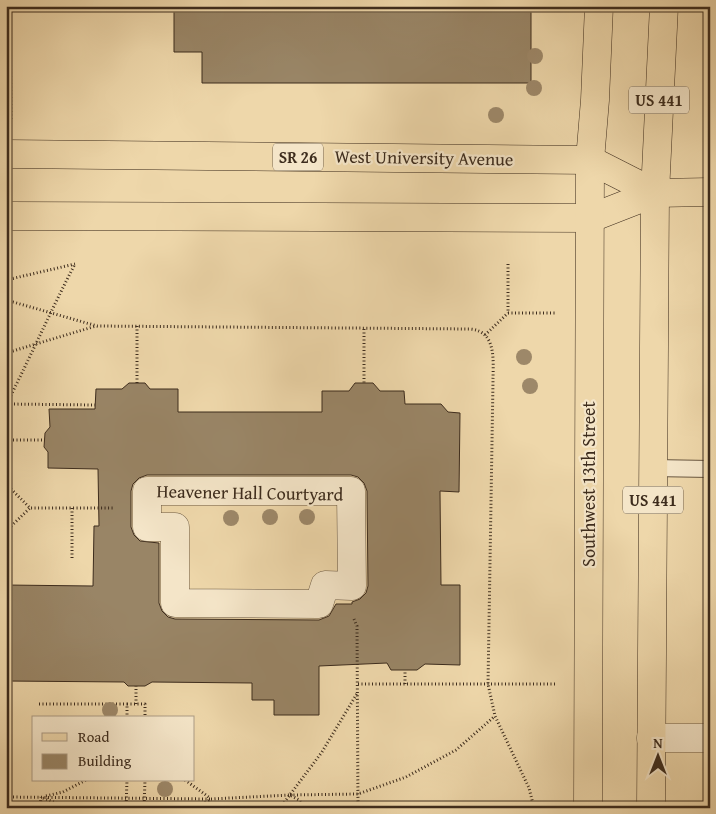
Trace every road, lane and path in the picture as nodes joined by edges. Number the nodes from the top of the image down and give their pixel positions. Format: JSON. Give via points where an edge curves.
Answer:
{"nodes":[{"id":1,"x":10,"y":6,"type":"edge"},
{"id":2,"x":600,"y":6,"type":"edge"},
{"id":3,"x":664,"y":6,"type":"edge"},
{"id":4,"x":9,"y":154,"type":"edge"},
{"id":5,"x":590,"y":160,"type":"junction"},
{"id":6,"x":710,"y":192,"type":"edge"},
{"id":7,"x":654,"y":193,"type":"junction"},
{"id":8,"x":6,"y":216,"type":"edge"},
{"id":9,"x":591,"y":218,"type":"junction"},
{"id":10,"x":508,"y":264,"type":"dead end"},
{"id":11,"x":6,"y":280,"type":"edge"},
{"id":12,"x":6,"y":300,"type":"edge"},
{"id":13,"x":50,"y":312,"type":"junction"},
{"id":14,"x":508,"y":313,"type":"junction"},
{"id":15,"x":556,"y":314,"type":"dead end"},
{"id":16,"x":97,"y":326,"type":"junction"},
{"id":17,"x":137,"y":326,"type":"junction"},
{"id":18,"x":364,"y":329,"type":"junction"},
{"id":19,"x":485,"y":336,"type":"junction"},
{"id":20,"x":36,"y":346,"type":"junction"},
{"id":21,"x":6,"y":354,"type":"edge"},
{"id":22,"x":137,"y":383,"type":"dead end"},
{"id":23,"x":364,"y":383,"type":"dead end"},
{"id":24,"x":6,"y":405,"type":"edge"},
{"id":25,"x":95,"y":405,"type":"dead end"},
{"id":26,"x":6,"y":440,"type":"edge"},
{"id":27,"x":45,"y":440,"type":"dead end"},
{"id":28,"x":653,"y":468,"type":"junction"},
{"id":29,"x":710,"y":468,"type":"edge"},
{"id":30,"x":6,"y":484,"type":"edge"},
{"id":31,"x":30,"y":508,"type":"junction"},
{"id":32,"x":72,"y":508,"type":"junction"},
{"id":33,"x":147,"y":508,"type":"junction"},
{"id":34,"x":6,"y":531,"type":"edge"},
{"id":35,"x":72,"y":559,"type":"dead end"},
{"id":36,"x":336,"y":585,"type":"junction"},
{"id":37,"x":406,"y":670,"type":"dead end"},
{"id":38,"x":358,"y":684,"type":"junction"},
{"id":39,"x":405,"y":684,"type":"junction"},
{"id":40,"x":488,"y":684,"type":"junction"},
{"id":41,"x":558,"y":684,"type":"dead end"},
{"id":42,"x":136,"y":686,"type":"dead end"},
{"id":43,"x":358,"y":692,"type":"junction"},
{"id":44,"x":39,"y":704,"type":"dead end"},
{"id":45,"x":127,"y":704,"type":"junction"},
{"id":46,"x":136,"y":704,"type":"junction"},
{"id":47,"x":127,"y":716,"type":"edge"},
{"id":48,"x":145,"y":716,"type":"edge"},
{"id":49,"x":496,"y":716,"type":"junction"},
{"id":50,"x":651,"y":738,"type":"junction"},
{"id":51,"x":710,"y":738,"type":"edge"},
{"id":52,"x":82,"y":782,"type":"edge"},
{"id":53,"x":126,"y":782,"type":"edge"},
{"id":54,"x":145,"y":782,"type":"edge"},
{"id":55,"x":189,"y":782,"type":"edge"},
{"id":56,"x":358,"y":794,"type":"junction"},
{"id":57,"x":290,"y":795,"type":"junction"},
{"id":58,"x":6,"y":797,"type":"edge"},
{"id":59,"x":40,"y":797,"type":"junction"},
{"id":60,"x":126,"y":798,"type":"junction"},
{"id":61,"x":145,"y":798,"type":"junction"},
{"id":62,"x":211,"y":798,"type":"junction"},
{"id":63,"x":40,"y":808,"type":"edge"},
{"id":64,"x":69,"y":808,"type":"edge"},
{"id":65,"x":126,"y":808,"type":"edge"},
{"id":66,"x":144,"y":808,"type":"edge"},
{"id":67,"x":196,"y":808,"type":"edge"},
{"id":68,"x":280,"y":808,"type":"edge"},
{"id":69,"x":304,"y":808,"type":"edge"},
{"id":70,"x":358,"y":808,"type":"edge"},
{"id":71,"x":534,"y":808,"type":"edge"},
{"id":72,"x":588,"y":808,"type":"edge"},
{"id":73,"x":651,"y":808,"type":"edge"}],
"edges":[{"from":1,"to":4,"type":"path"},
{"from":2,"to":5,"type":"main road","name":"Southwest 13th Street"},
{"from":3,"to":7,"type":"main road","number":"US 441"},
{"from":4,"to":5,"type":"main road","name":"West University Avenue","number":"SR 26"},
{"from":5,"to":7,"type":"main road","name":"West University Avenue"},
{"from":5,"to":9,"type":"main road","name":"Southwest 13th Street"},
{"from":6,"to":7,"type":"main road","name":"West University Avenue"},
{"from":7,"to":9,"type":"main road","name":"West University Avenue"},
{"from":7,"to":28,"type":"main road","number":"US 441"},
{"from":8,"to":9,"type":"main road","name":"West University Avenue"},
{"from":9,"to":72,"type":"main road","name":"Southwest 13th Street"},
{"from":10,"to":14,"type":"path"},
{"from":11,"to":13,"type":"path","via":[[75,264]]},
{"from":12,"to":13,"type":"path"},
{"from":13,"to":16,"type":"path"},
{"from":13,"to":20,"type":"path"},
{"from":14,"to":15,"type":"path"},
{"from":14,"to":19,"type":"path"},
{"from":16,"to":17,"type":"path"},
{"from":16,"to":20,"type":"path"},
{"from":17,"to":18,"type":"path"},
{"from":17,"to":22,"type":"path"},
{"from":18,"to":19,"type":"path","via":[[470,329]]},
{"from":18,"to":23,"type":"path"},
{"from":19,"to":40,"type":"path","via":[[493,353]]},
{"from":20,"to":21,"type":"path"},
{"from":20,"to":24,"type":"path"},
{"from":24,"to":25,"type":"path"},
{"from":26,"to":27,"type":"path"},
{"from":28,"to":29,"type":"lane"},
{"from":28,"to":50,"type":"main road","number":"US 441"},
{"from":30,"to":31,"type":"path"},
{"from":31,"to":32,"type":"path"},
{"from":31,"to":34,"type":"path"},
{"from":32,"to":33,"type":"path"},
{"from":32,"to":35,"type":"path"},
{"from":33,"to":36,"type":"street","name":"Heavener Hall Courtyard","via":[[147,527],[175,527],[175,603],[319,604],[325,585]]},
{"from":33,"to":36,"type":"street","name":"Heavener Hall Courtyard","via":[[147,491],[351,491],[352,586]]},
{"from":36,"to":38,"type":"path","via":[[358,626]]},
{"from":37,"to":39,"type":"path"},
{"from":38,"to":39,"type":"path"},
{"from":38,"to":43,"type":"path"},
{"from":39,"to":40,"type":"path"},
{"from":40,"to":41,"type":"path"},
{"from":40,"to":49,"type":"path"},
{"from":42,"to":46,"type":"path"},
{"from":43,"to":56,"type":"path"},
{"from":43,"to":57,"type":"path","via":[[322,752]]},
{"from":44,"to":45,"type":"path"},
{"from":45,"to":46,"type":"path"},
{"from":45,"to":47,"type":"path"},
{"from":46,"to":48,"type":"path","via":[[145,704]]},
{"from":49,"to":56,"type":"path","via":[[456,750],[406,777]]},
{"from":49,"to":71,"type":"path","via":[[530,788]]},
{"from":50,"to":51,"type":"street"},
{"from":50,"to":73,"type":"main road","number":"US 441"},
{"from":52,"to":59,"type":"path","via":[[63,792]]},
{"from":53,"to":60,"type":"path"},
{"from":54,"to":61,"type":"path"},
{"from":55,"to":62,"type":"path"},
{"from":56,"to":57,"type":"path"},
{"from":56,"to":70,"type":"path"},
{"from":57,"to":62,"type":"path"},
{"from":57,"to":68,"type":"path"},
{"from":57,"to":69,"type":"path"},
{"from":58,"to":59,"type":"path"},
{"from":59,"to":60,"type":"path"},
{"from":59,"to":63,"type":"path"},
{"from":59,"to":64,"type":"path"},
{"from":60,"to":61,"type":"path"},
{"from":60,"to":65,"type":"path"},
{"from":61,"to":62,"type":"path"},
{"from":61,"to":66,"type":"path"},
{"from":62,"to":67,"type":"path"}]}
